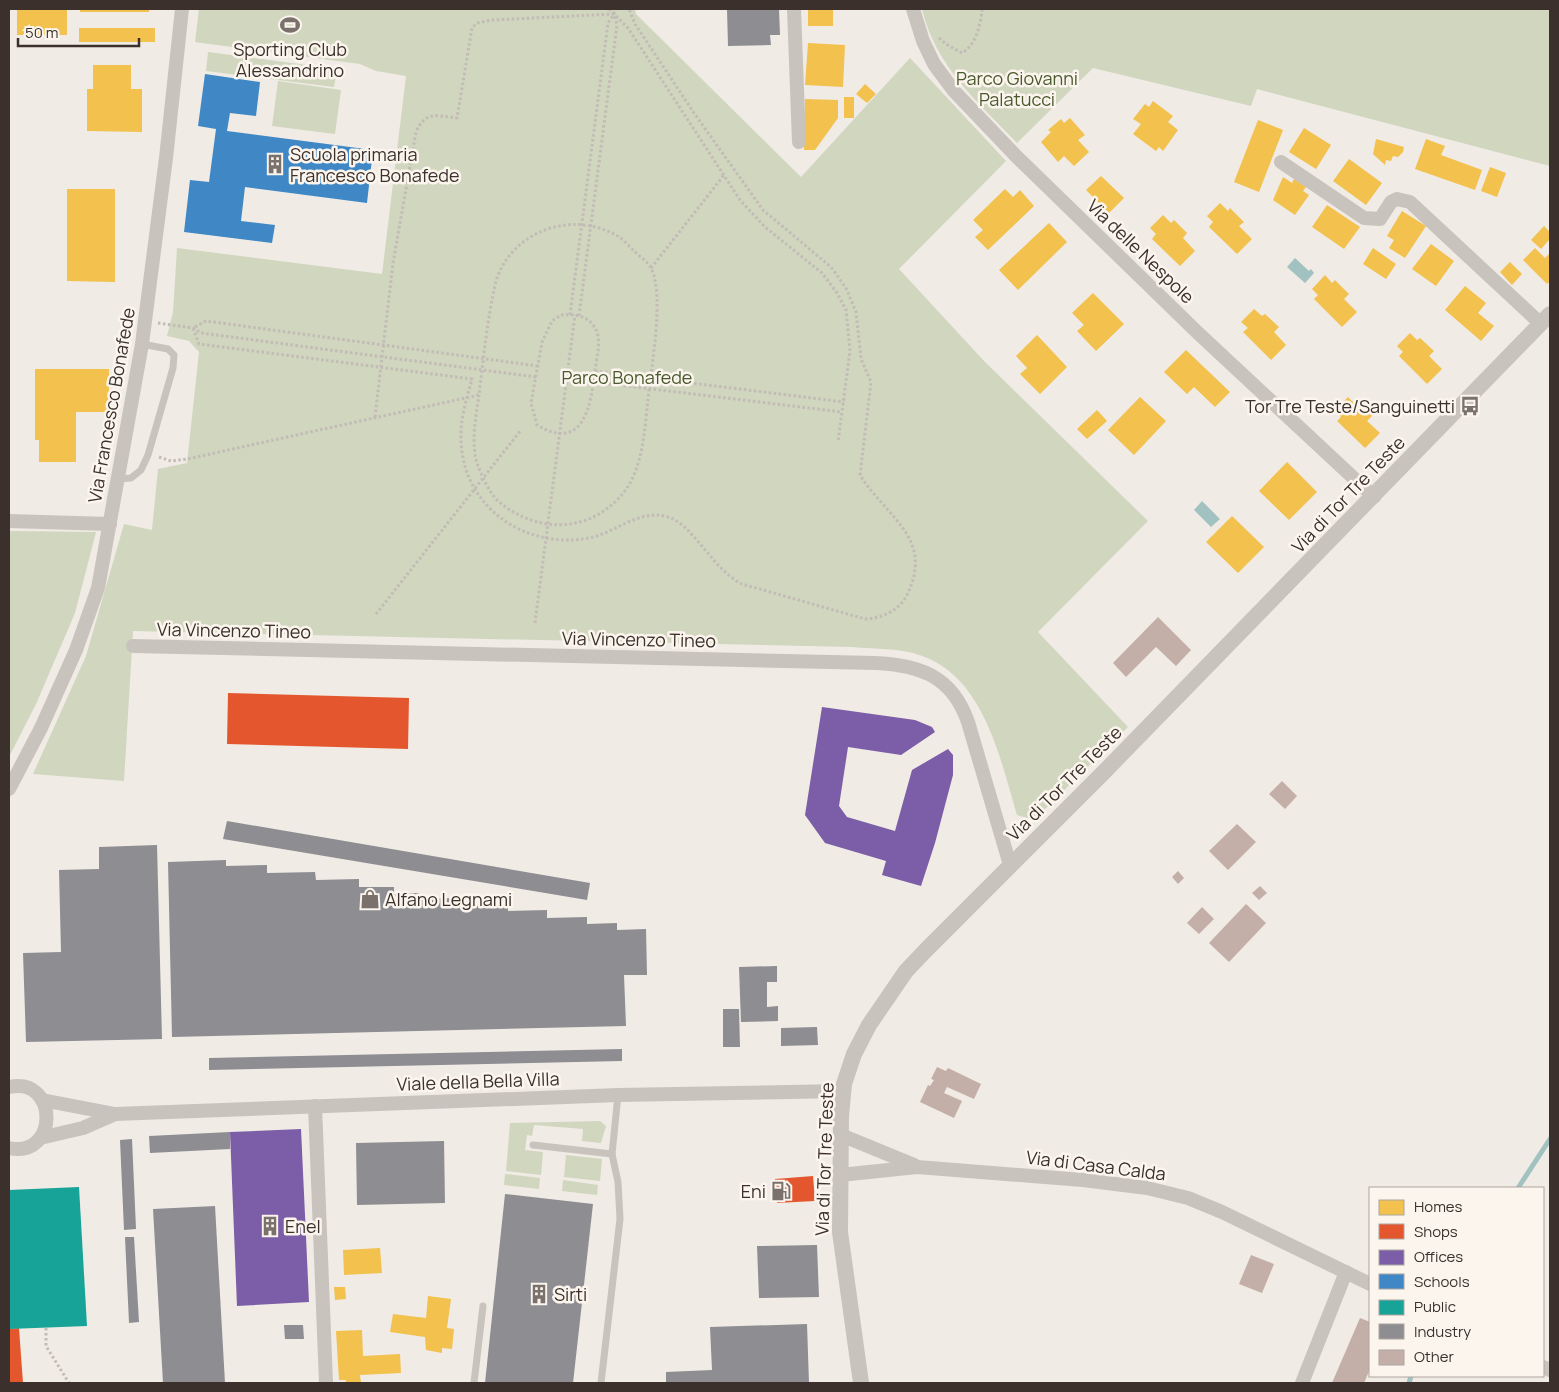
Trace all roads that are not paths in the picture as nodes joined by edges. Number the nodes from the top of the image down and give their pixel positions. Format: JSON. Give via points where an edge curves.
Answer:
{"nodes":[{"id":1,"x":182,"y":9,"type":"edge"},
{"id":2,"x":794,"y":9,"type":"edge"},
{"id":3,"x":913,"y":9,"type":"edge"},
{"id":4,"x":799,"y":142,"type":"dead end"},
{"id":5,"x":1281,"y":162,"type":"dead end"},
{"id":6,"x":1545,"y":319,"type":"edge"},
{"id":7,"x":142,"y":344,"type":"junction"},
{"id":8,"x":116,"y":479,"type":"junction"},
{"id":9,"x":1374,"y":497,"type":"junction"},
{"id":10,"x":9,"y":521,"type":"edge"},
{"id":11,"x":110,"y":524,"type":"junction"},
{"id":12,"x":133,"y":646,"type":"dead end"},
{"id":13,"x":9,"y":789,"type":"edge"},
{"id":14,"x":1010,"y":865,"type":"junction"},
{"id":15,"x":9,"y":1087,"type":"edge"},
{"id":16,"x":843,"y":1092,"type":"junction"},
{"id":17,"x":618,"y":1095,"type":"junction"},
{"id":18,"x":42,"y":1100,"type":"junction"},
{"id":19,"x":315,"y":1106,"type":"junction"},
{"id":20,"x":115,"y":1114,"type":"junction"},
{"id":21,"x":841,"y":1135,"type":"junction"},
{"id":22,"x":40,"y":1138,"type":"junction"},
{"id":23,"x":533,"y":1145,"type":"dead end"},
{"id":24,"x":9,"y":1148,"type":"edge"},
{"id":25,"x":612,"y":1154,"type":"junction"},
{"id":26,"x":917,"y":1167,"type":"junction"},
{"id":27,"x":840,"y":1175,"type":"junction"},
{"id":28,"x":1346,"y":1272,"type":"junction"},
{"id":29,"x":1369,"y":1284,"type":"edge"},
{"id":30,"x":482,"y":1306,"type":"dead end"},
{"id":31,"x":326,"y":1383,"type":"edge"},
{"id":32,"x":474,"y":1383,"type":"edge"},
{"id":33,"x":601,"y":1383,"type":"edge"},
{"id":34,"x":861,"y":1383,"type":"edge"},
{"id":35,"x":1302,"y":1383,"type":"edge"}],
"edges":[{"from":1,"to":7,"type":"street","name":"Via Francesco Bonafede"},
{"from":2,"to":4,"type":"street"},
{"from":3,"to":9,"type":"street","name":"Via delle Nespole","via":[[934,64],[954,91],[1016,156],[1212,346]]},
{"from":5,"to":6,"type":"street","via":[[1364,218],[1380,219],[1391,202],[1397,199],[1410,202]]},
{"from":6,"to":9,"type":"street","name":"Via di Tor Tre Teste"},
{"from":7,"to":8,"type":"street","name":"Via Francesco Bonafede"},
{"from":7,"to":8,"type":"lane","via":[[168,349],[174,355],[173,368],[148,455],[136,475]]},
{"from":8,"to":11,"type":"street","name":"Via Francesco Bonafede"},
{"from":9,"to":14,"type":"street","name":"Via di Tor Tre Teste"},
{"from":10,"to":11,"type":"street"},
{"from":11,"to":13,"type":"street","name":"Via Francesco Bonafede","via":[[98,588],[81,638],[41,728]]},
{"from":12,"to":14,"type":"street","name":"Via Vincenzo Tineo","via":[[912,666],[944,685],[962,707]]},
{"from":14,"to":16,"type":"street","name":"Via di Tor Tre Teste","via":[[926,950],[887,997],[854,1054]]},
{"from":15,"to":18,"type":"street","name":"Viale della Bella Villa","via":[[25,1087]]},
{"from":16,"to":17,"type":"street","name":"Viale della Bella Villa"},
{"from":16,"to":21,"type":"street","name":"Via di Tor Tre Teste"},
{"from":17,"to":19,"type":"street","name":"Viale della Bella Villa"},
{"from":17,"to":25,"type":"lane"},
{"from":18,"to":20,"type":"street","name":"Viale della Bella Villa"},
{"from":18,"to":22,"type":"street","via":[[47,1119]]},
{"from":19,"to":20,"type":"street","name":"Viale della Bella Villa"},
{"from":19,"to":31,"type":"street"},
{"from":20,"to":22,"type":"street","name":"Viale della Bella Villa","via":[[83,1128]]},
{"from":21,"to":26,"type":"street","name":"Via di Casa Calda"},
{"from":21,"to":27,"type":"street","name":"Via di Tor Tre Teste"},
{"from":22,"to":24,"type":"street","name":"Viale della Bella Villa","via":[[31,1145]]},
{"from":23,"to":25,"type":"lane"},
{"from":25,"to":33,"type":"lane","via":[[620,1219]]},
{"from":26,"to":27,"type":"street","name":"Via di Casa Calda"},
{"from":26,"to":28,"type":"street","name":"Via di Casa Calda","via":[[1082,1180],[1160,1191],[1222,1212]]},
{"from":27,"to":34,"type":"street","name":"Via di Tor Tre Teste","via":[[842,1260]]},
{"from":28,"to":29,"type":"street","name":"Via di Casa Calda"},
{"from":28,"to":35,"type":"street"},
{"from":30,"to":32,"type":"lane"}]}
